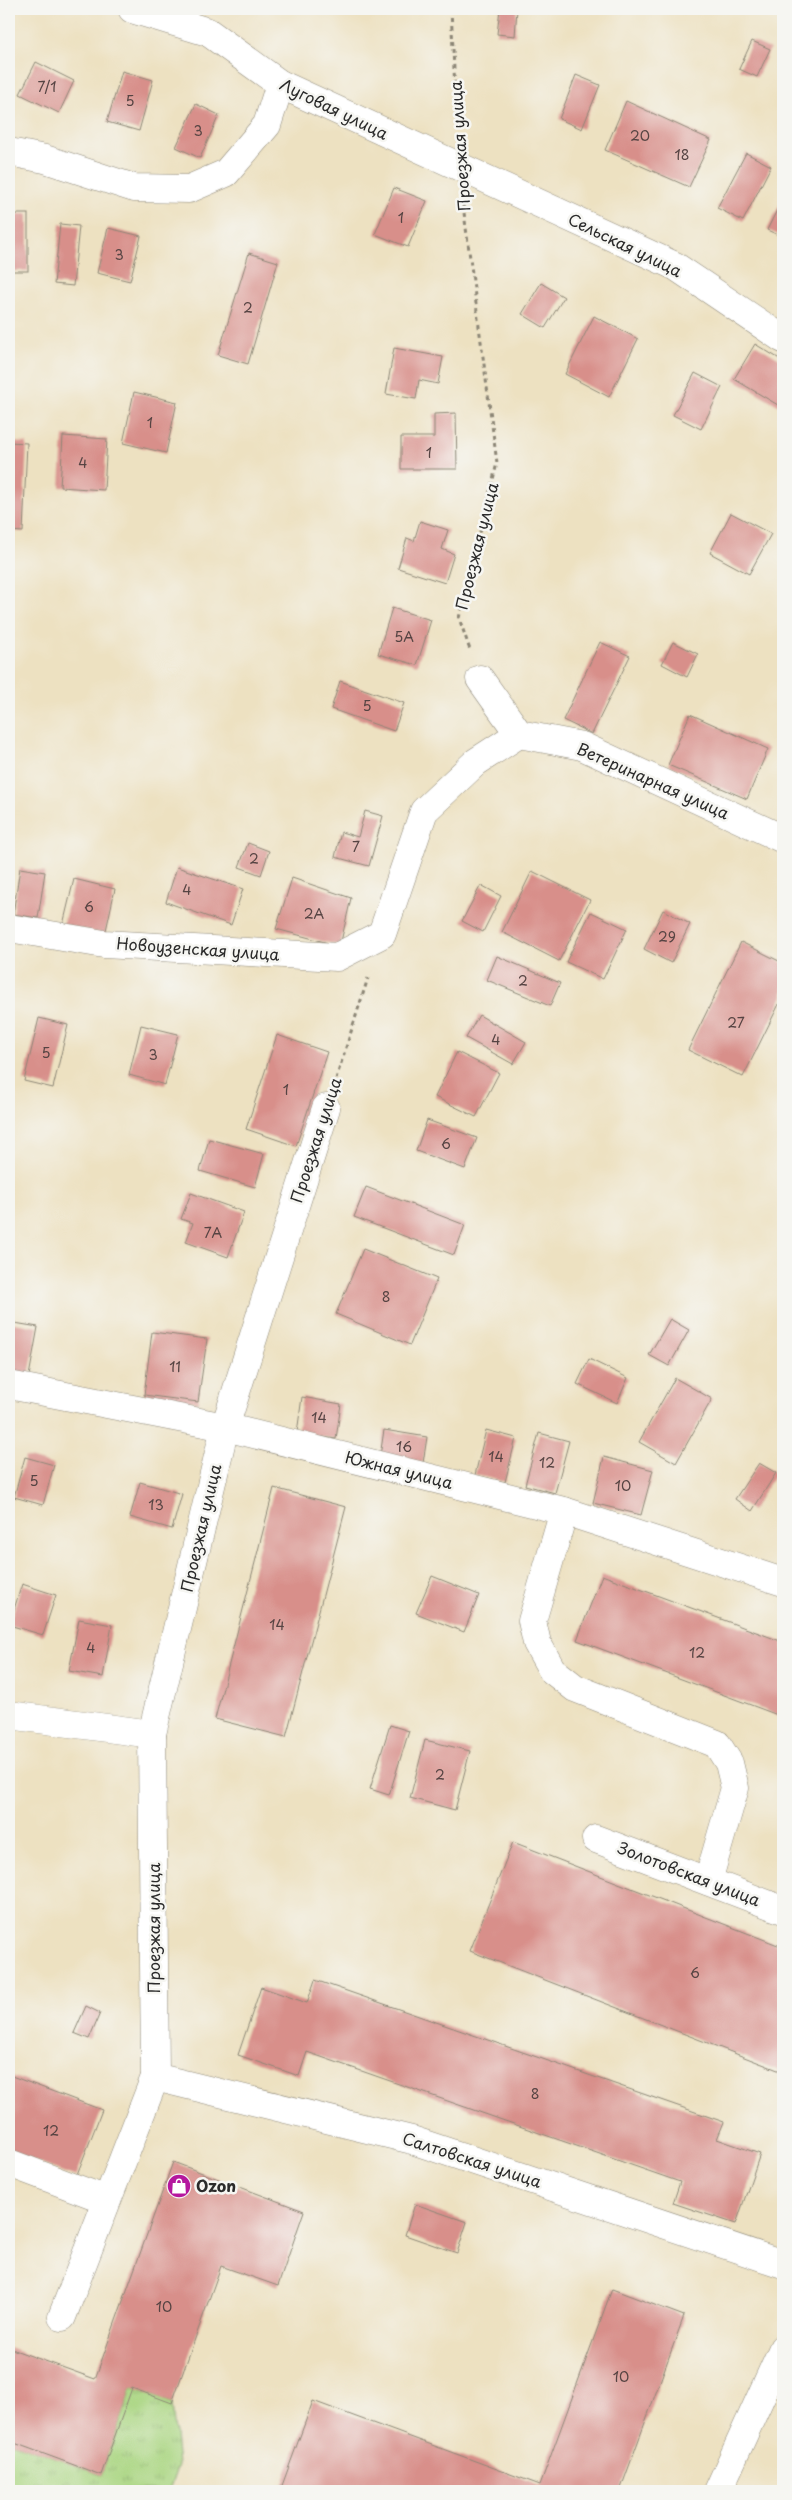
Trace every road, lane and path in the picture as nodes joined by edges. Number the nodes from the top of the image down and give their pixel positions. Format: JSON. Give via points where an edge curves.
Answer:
{"nodes":[{"id":1,"x":132,"y":9,"type":"edge"},
{"id":2,"x":450,"y":9,"type":"edge"},
{"id":3,"x":280,"y":84,"type":"junction"},
{"id":4,"x":9,"y":152,"type":"edge"},
{"id":5,"x":459,"y":168,"type":"junction"},
{"id":6,"x":783,"y":339,"type":"edge"},
{"id":7,"x":480,"y":679,"type":"joint"},
{"id":8,"x":519,"y":734,"type":"junction"},
{"id":9,"x":783,"y":839,"type":"edge"},
{"id":10,"x":9,"y":928,"type":"edge"},
{"id":11,"x":382,"y":934,"type":"junction"},
{"id":12,"x":326,"y":1108,"type":"joint"},
{"id":13,"x":9,"y":1385,"type":"edge"},
{"id":14,"x":225,"y":1427,"type":"junction"},
{"id":15,"x":564,"y":1511,"type":"junction"},
{"id":16,"x":783,"y":1582,"type":"edge"},
{"id":17,"x":9,"y":1716,"type":"edge"},
{"id":18,"x":152,"y":1734,"type":"junction"},
{"id":19,"x":596,"y":1838,"type":"dead end"},
{"id":20,"x":708,"y":1882,"type":"junction"},
{"id":21,"x":783,"y":1910,"type":"edge"},
{"id":22,"x":155,"y":2077,"type":"junction"},
{"id":23,"x":9,"y":2163,"type":"edge"},
{"id":24,"x":107,"y":2200,"type":"junction"},
{"id":25,"x":783,"y":2264,"type":"edge"},
{"id":26,"x":62,"y":2317,"type":"dead end"},
{"id":27,"x":783,"y":2348,"type":"edge"},
{"id":28,"x":718,"y":2491,"type":"edge"}],
"edges":[{"from":1,"to":3,"type":"street","name":"Луговая улица","via":[[208,32]]},
{"from":2,"to":5,"type":"path","name":"Проезжая улица"},
{"from":3,"to":4,"type":"street","via":[[268,125],[226,173],[189,189],[134,188],[45,159]]},
{"from":3,"to":5,"type":"street","name":"Луговая улица"},
{"from":5,"to":6,"type":"street","name":"Сельская улица","via":[[676,266]]},
{"from":5,"to":7,"type":"path","name":"Проезжая улица","via":[[497,464],[459,618]]},
{"from":7,"to":8,"type":"street"},
{"from":8,"to":9,"type":"street","name":"Ветеринарная улица","via":[[582,746]]},
{"from":8,"to":11,"type":"street","via":[[476,762],[424,811]]},
{"from":10,"to":11,"type":"street","name":"Новоузенская улица","via":[[104,944],[337,957]]},
{"from":11,"to":12,"type":"path","name":"Проезжая улица"},
{"from":12,"to":14,"type":"street","name":"Проезжая улица"},
{"from":13,"to":14,"type":"street","name":"Южная улица"},
{"from":14,"to":15,"type":"street","name":"Южная улица"},
{"from":14,"to":18,"type":"street","name":"Проезжая улица"},
{"from":15,"to":16,"type":"street","name":"Южная улица"},
{"from":15,"to":20,"type":"street","via":[[532,1621],[537,1643],[552,1670],[575,1688],[717,1744],[728,1763],[735,1788]]},
{"from":17,"to":18,"type":"street"},
{"from":18,"to":22,"type":"street","name":"Проезжая улица"},
{"from":19,"to":20,"type":"street","name":"Золотовская улица"},
{"from":20,"to":21,"type":"street","name":"Золотовская улица"},
{"from":22,"to":24,"type":"street","name":"Проезжая улица"},
{"from":22,"to":25,"type":"street","name":"Салтовская улица","via":[[412,2140]]},
{"from":23,"to":24,"type":"street"},
{"from":24,"to":26,"type":"street","name":"Проезжая улица"},
{"from":27,"to":28,"type":"street"}]}
